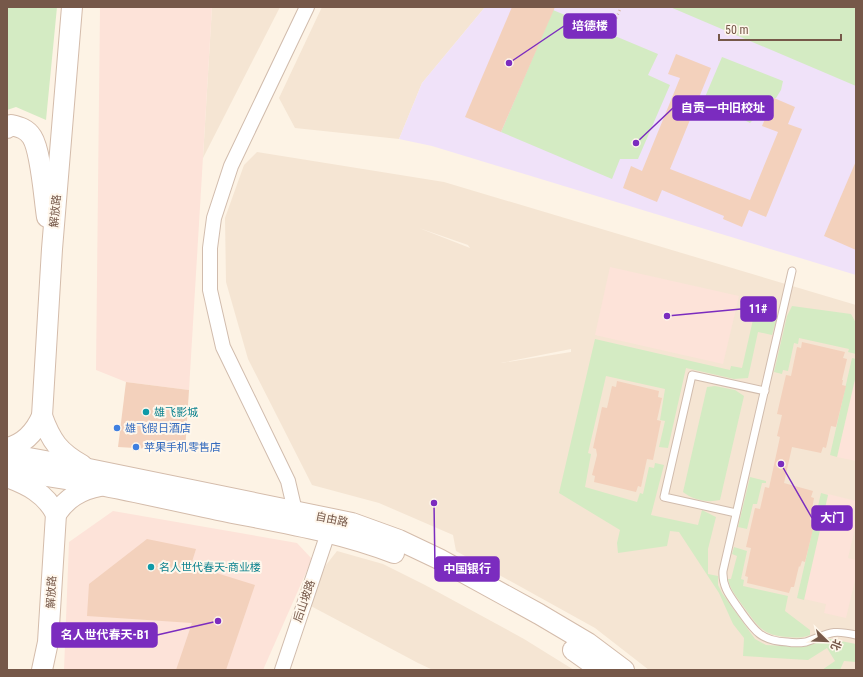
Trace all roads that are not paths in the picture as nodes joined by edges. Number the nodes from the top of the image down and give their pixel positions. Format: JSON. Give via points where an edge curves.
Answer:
{"nodes":[{"id":1,"x":72,"y":7,"type":"edge"},
{"id":2,"x":307,"y":7,"type":"edge"},
{"id":3,"x":7,"y":128,"type":"edge"},
{"id":4,"x":52,"y":249,"type":"junction"},
{"id":5,"x":792,"y":271,"type":"dead end"},
{"id":6,"x":765,"y":391,"type":"junction"},
{"id":7,"x":42,"y":416,"type":"junction"},
{"id":8,"x":7,"y":448,"type":"edge"},
{"id":9,"x":7,"y":454,"type":"edge"},
{"id":10,"x":89,"y":469,"type":"junction"},
{"id":11,"x":7,"y":471,"type":"edge"},
{"id":12,"x":7,"y":476,"type":"edge"},
{"id":13,"x":101,"y":486,"type":"junction"},
{"id":14,"x":295,"y":511,"type":"junction"},
{"id":15,"x":736,"y":513,"type":"junction"},
{"id":16,"x":56,"y":514,"type":"junction"},
{"id":17,"x":328,"y":533,"type":"junction"},
{"id":18,"x":856,"y":635,"type":"edge"},
{"id":19,"x":48,"y":642,"type":"junction"},
{"id":20,"x":42,"y":670,"type":"edge"},
{"id":21,"x":47,"y":670,"type":"edge"},
{"id":22,"x":282,"y":670,"type":"edge"},
{"id":23,"x":601,"y":670,"type":"edge"},
{"id":24,"x":624,"y":670,"type":"edge"}],
"edges":[{"from":1,"to":4,"type":"main road","name":"解放路"},
{"from":2,"to":14,"type":"street","via":[[231,166],[214,218],[210,248],[210,290],[223,347],[288,481]]},
{"from":3,"to":4,"type":"main road","via":[[11,125],[23,128],[32,137],[38,159]]},
{"from":4,"to":7,"type":"main road","name":"解放路"},
{"from":5,"to":6,"type":"lane"},
{"from":6,"to":15,"type":"lane"},
{"from":6,"to":15,"type":"lane","via":[[692,375],[690,382],[664,497]]},
{"from":7,"to":8,"type":"main road","via":[[36,429],[26,440]]},
{"from":7,"to":10,"type":"main road","via":[[55,443],[65,456]]},
{"from":9,"to":10,"type":"main road","name":"自由路"},
{"from":10,"to":14,"type":"main road","name":"自由路"},
{"from":11,"to":13,"type":"main road","name":"自由路"},
{"from":12,"to":16,"type":"main road","via":[[41,494]]},
{"from":13,"to":16,"type":"main road","via":[[75,495],[64,503]]},
{"from":13,"to":17,"type":"main road","name":"自由路"},
{"from":14,"to":24,"type":"main road","name":"自由路","via":[[352,523],[439,558],[588,643]]},
{"from":15,"to":18,"type":"lane","via":[[723,581],[726,590],[757,632],[771,641],[796,643],[834,631]]},
{"from":16,"to":19,"type":"main road","name":"解放路"},
{"from":17,"to":22,"type":"street","name":"后山坡路"},
{"from":17,"to":23,"type":"main road","name":"自由路","via":[[349,537],[393,552],[433,571],[532,626]]},
{"from":19,"to":20,"type":"main road"},
{"from":19,"to":21,"type":"street","name":"解放路"}]}
